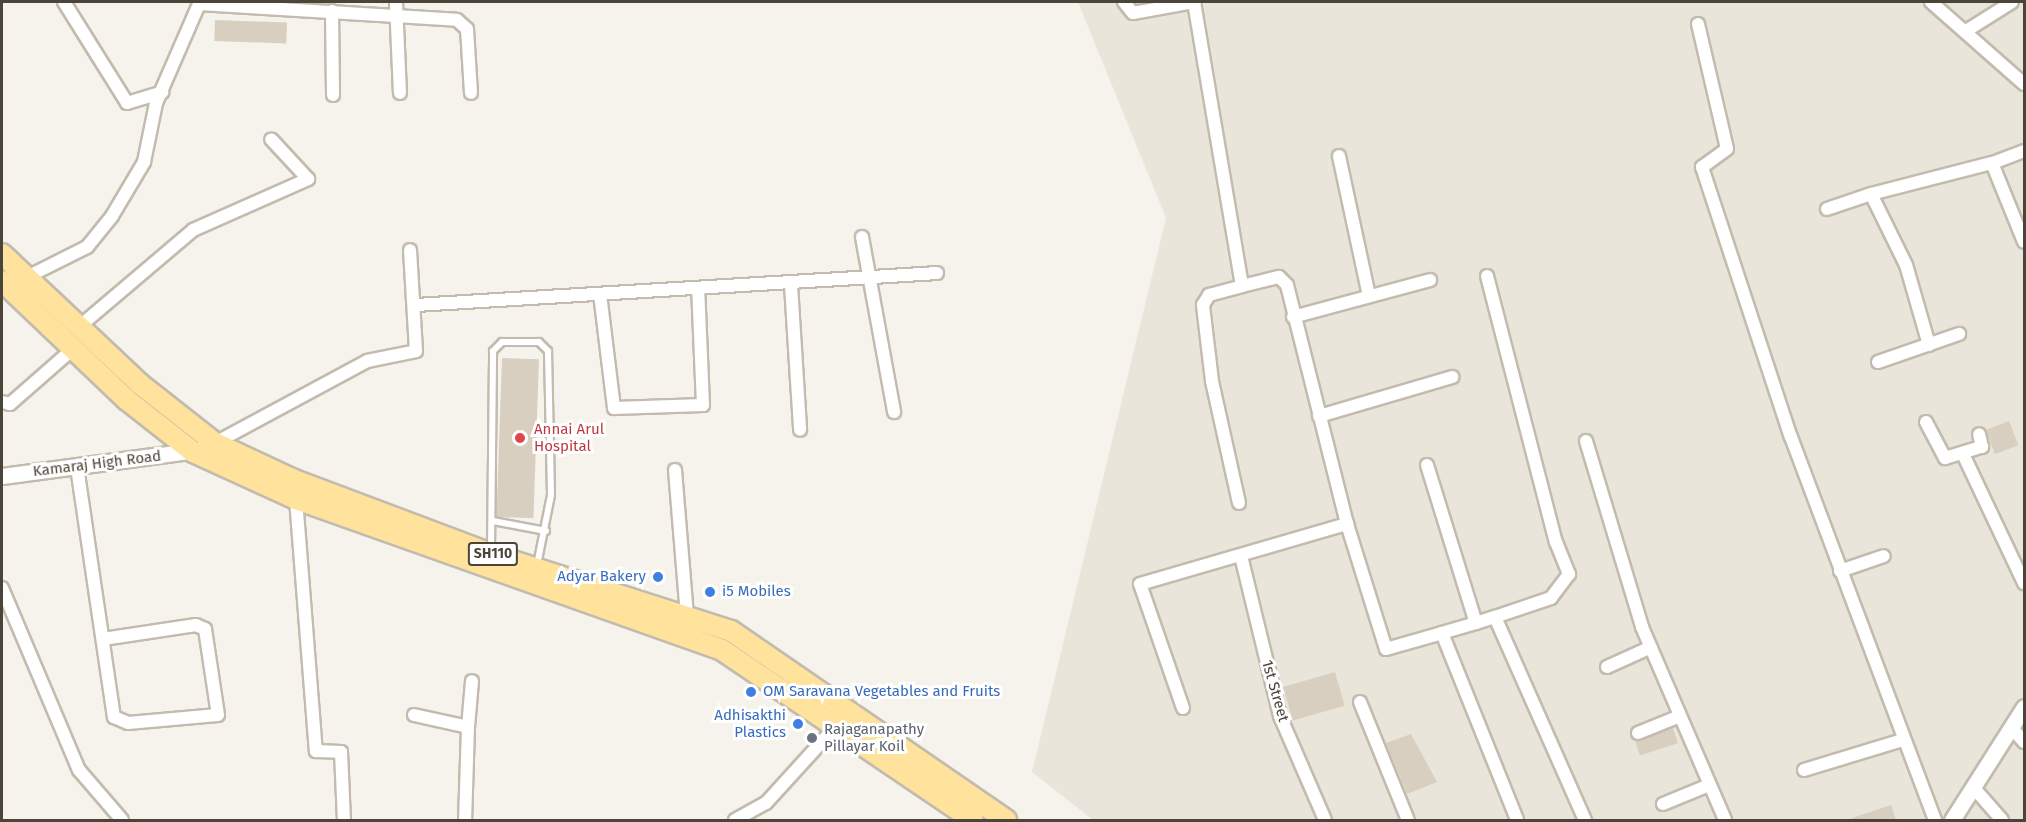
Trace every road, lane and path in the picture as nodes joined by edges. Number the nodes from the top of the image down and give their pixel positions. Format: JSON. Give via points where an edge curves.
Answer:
{"nodes":[{"id":1,"x":64,"y":2,"type":"edge"},
{"id":2,"x":396,"y":2,"type":"edge"},
{"id":3,"x":1124,"y":2,"type":"edge"},
{"id":4,"x":1194,"y":2,"type":"edge"},
{"id":5,"x":1931,"y":2,"type":"edge"},
{"id":6,"x":2012,"y":2,"type":"edge"},
{"id":7,"x":200,"y":3,"type":"edge"},
{"id":8,"x":332,"y":11,"type":"junction"},
{"id":9,"x":398,"y":15,"type":"junction"},
{"id":10,"x":1698,"y":24,"type":"dead end"},
{"id":11,"x":1966,"y":31,"type":"junction"},
{"id":12,"x":2025,"y":84,"type":"edge"},
{"id":13,"x":162,"y":92,"type":"junction"},
{"id":14,"x":400,"y":93,"type":"dead end"},
{"id":15,"x":471,"y":93,"type":"dead end"},
{"id":16,"x":333,"y":95,"type":"dead end"},
{"id":17,"x":271,"y":139,"type":"dead end"},
{"id":18,"x":2025,"y":151,"type":"edge"},
{"id":19,"x":1339,"y":156,"type":"dead end"},
{"id":20,"x":1992,"y":163,"type":"junction"},
{"id":21,"x":1871,"y":194,"type":"junction"},
{"id":22,"x":1827,"y":208,"type":"dead end"},
{"id":23,"x":862,"y":237,"type":"dead end"},
{"id":24,"x":2025,"y":242,"type":"edge"},
{"id":25,"x":410,"y":250,"type":"dead end"},
{"id":26,"x":2,"y":254,"type":"edge"},
{"id":27,"x":937,"y":273,"type":"dead end"},
{"id":28,"x":1487,"y":276,"type":"dead end"},
{"id":29,"x":27,"y":277,"type":"junction"},
{"id":30,"x":870,"y":279,"type":"junction"},
{"id":31,"x":1430,"y":280,"type":"dead end"},
{"id":32,"x":4,"y":284,"type":"edge"},
{"id":33,"x":791,"y":285,"type":"junction"},
{"id":34,"x":1242,"y":286,"type":"junction"},
{"id":35,"x":698,"y":288,"type":"junction"},
{"id":36,"x":600,"y":294,"type":"junction"},
{"id":37,"x":1369,"y":296,"type":"junction"},
{"id":38,"x":416,"y":305,"type":"junction"},
{"id":39,"x":1293,"y":317,"type":"junction"},
{"id":40,"x":80,"y":326,"type":"junction"},
{"id":41,"x":1959,"y":334,"type":"dead end"},
{"id":42,"x":1929,"y":345,"type":"junction"},
{"id":43,"x":74,"y":348,"type":"junction"},
{"id":44,"x":1878,"y":362,"type":"dead end"},
{"id":45,"x":1452,"y":377,"type":"dead end"},
{"id":46,"x":2,"y":402,"type":"edge"},
{"id":47,"x":894,"y":412,"type":"dead end"},
{"id":48,"x":1319,"y":416,"type":"junction"},
{"id":49,"x":1926,"y":422,"type":"dead end"},
{"id":50,"x":800,"y":430,"type":"dead end"},
{"id":51,"x":1979,"y":434,"type":"dead end"},
{"id":52,"x":1586,"y":441,"type":"dead end"},
{"id":53,"x":215,"y":443,"type":"junction"},
{"id":54,"x":193,"y":452,"type":"junction"},
{"id":55,"x":1963,"y":454,"type":"junction"},
{"id":56,"x":1427,"y":465,"type":"dead end"},
{"id":57,"x":77,"y":467,"type":"junction"},
{"id":58,"x":675,"y":470,"type":"dead end"},
{"id":59,"x":2,"y":476,"type":"edge"},
{"id":60,"x":296,"y":499,"type":"junction"},
{"id":61,"x":1239,"y":503,"type":"dead end"},
{"id":62,"x":493,"y":521,"type":"junction"},
{"id":63,"x":1347,"y":525,"type":"junction"},
{"id":64,"x":546,"y":531,"type":"junction"},
{"id":65,"x":491,"y":554,"type":"junction"},
{"id":66,"x":1241,"y":556,"type":"junction"},
{"id":67,"x":1884,"y":556,"type":"dead end"},
{"id":68,"x":537,"y":565,"type":"junction"},
{"id":69,"x":1840,"y":571,"type":"junction"},
{"id":70,"x":2025,"y":583,"type":"edge"},
{"id":71,"x":2,"y":588,"type":"edge"},
{"id":72,"x":687,"y":616,"type":"junction"},
{"id":73,"x":1495,"y":617,"type":"junction"},
{"id":74,"x":1476,"y":623,"type":"junction"},
{"id":75,"x":1442,"y":633,"type":"junction"},
{"id":76,"x":103,"y":639,"type":"junction"},
{"id":77,"x":1651,"y":647,"type":"junction"},
{"id":78,"x":1607,"y":667,"type":"dead end"},
{"id":79,"x":472,"y":681,"type":"dead end"},
{"id":80,"x":1360,"y":702,"type":"dead end"},
{"id":81,"x":2025,"y":707,"type":"edge"},
{"id":82,"x":1183,"y":708,"type":"dead end"},
{"id":83,"x":414,"y":715,"type":"dead end"},
{"id":84,"x":1680,"y":716,"type":"junction"},
{"id":85,"x":842,"y":719,"type":"junction"},
{"id":86,"x":468,"y":727,"type":"junction"},
{"id":87,"x":2011,"y":727,"type":"junction"},
{"id":88,"x":1638,"y":733,"type":"dead end"},
{"id":89,"x":1904,"y":740,"type":"junction"},
{"id":90,"x":2025,"y":742,"type":"edge"},
{"id":91,"x":1804,"y":770,"type":"dead end"},
{"id":92,"x":1709,"y":785,"type":"junction"},
{"id":93,"x":1973,"y":787,"type":"junction"},
{"id":94,"x":1663,"y":804,"type":"dead end"},
{"id":95,"x":122,"y":820,"type":"edge"},
{"id":96,"x":344,"y":820,"type":"edge"},
{"id":97,"x":465,"y":820,"type":"edge"},
{"id":98,"x":735,"y":820,"type":"edge"},
{"id":99,"x":973,"y":820,"type":"edge"},
{"id":100,"x":1006,"y":820,"type":"edge"},
{"id":101,"x":1325,"y":820,"type":"edge"},
{"id":102,"x":1407,"y":820,"type":"edge"},
{"id":103,"x":1517,"y":820,"type":"edge"},
{"id":104,"x":1585,"y":820,"type":"edge"},
{"id":105,"x":1725,"y":820,"type":"edge"},
{"id":106,"x":1935,"y":820,"type":"edge"},
{"id":107,"x":1952,"y":820,"type":"edge"},
{"id":108,"x":2002,"y":820,"type":"edge"}],
"edges":[{"from":1,"to":13,"type":"street","via":[[127,103]]},
{"from":2,"to":9,"type":"street"},
{"from":3,"to":4,"type":"street","via":[[1132,13]]},
{"from":4,"to":34,"type":"street"},
{"from":5,"to":11,"type":"street"},
{"from":6,"to":11,"type":"street"},
{"from":7,"to":8,"type":"street"},
{"from":7,"to":13,"type":"street"},
{"from":8,"to":9,"type":"street"},
{"from":8,"to":16,"type":"street"},
{"from":9,"to":14,"type":"street"},
{"from":9,"to":15,"type":"street","via":[[457,20],[467,29]]},
{"from":10,"to":69,"type":"street","via":[[1727,149],[1702,167]]},
{"from":11,"to":12,"type":"street"},
{"from":13,"to":29,"type":"street","via":[[144,162],[112,216],[87,247]]},
{"from":17,"to":40,"type":"street","via":[[308,179],[193,230]]},
{"from":18,"to":20,"type":"street"},
{"from":19,"to":37,"type":"street"},
{"from":20,"to":21,"type":"street"},
{"from":20,"to":24,"type":"street"},
{"from":21,"to":22,"type":"street"},
{"from":21,"to":42,"type":"street","via":[[1906,265]]},
{"from":23,"to":30,"type":"street"},
{"from":25,"to":38,"type":"street"},
{"from":26,"to":29,"type":"main road","number":"SH110"},
{"from":27,"to":30,"type":"street"},
{"from":28,"to":73,"type":"street","via":[[1556,542],[1569,574],[1551,598]]},
{"from":29,"to":32,"type":"street"},
{"from":29,"to":40,"type":"main road","number":"SH110"},
{"from":30,"to":33,"type":"street"},
{"from":30,"to":47,"type":"street"},
{"from":31,"to":37,"type":"street"},
{"from":32,"to":43,"type":"main road","number":"SH110"},
{"from":33,"to":35,"type":"street"},
{"from":33,"to":50,"type":"street"},
{"from":34,"to":39,"type":"street","via":[[1285,280]]},
{"from":34,"to":61,"type":"street","via":[[1209,295],[1203,305],[1212,381]]},
{"from":35,"to":36,"type":"street"},
{"from":35,"to":36,"type":"street","via":[[703,405],[614,408]]},
{"from":36,"to":38,"type":"street"},
{"from":37,"to":39,"type":"street"},
{"from":38,"to":53,"type":"street","via":[[416,351],[367,361]]},
{"from":39,"to":48,"type":"street"},
{"from":40,"to":53,"type":"main road","number":"SH110","via":[[140,384]]},
{"from":41,"to":42,"type":"street"},
{"from":42,"to":44,"type":"street"},
{"from":43,"to":46,"type":"street","via":[[10,404]]},
{"from":43,"to":54,"type":"main road","number":"SH110"},
{"from":45,"to":48,"type":"street"},
{"from":48,"to":63,"type":"street"},
{"from":49,"to":55,"type":"street","via":[[1941,455]]},
{"from":51,"to":55,"type":"street","via":[[1982,447]]},
{"from":52,"to":77,"type":"street"},
{"from":53,"to":54,"type":"street","name":"Kamaraj High Road"},
{"from":53,"to":65,"type":"main road","number":"SH110","via":[[294,480]]},
{"from":54,"to":57,"type":"street","name":"Kamaraj High Road"},
{"from":54,"to":60,"type":"main road","number":"SH110"},
{"from":55,"to":70,"type":"street"},
{"from":56,"to":74,"type":"street"},
{"from":57,"to":59,"type":"street","name":"Kamaraj High Road"},
{"from":57,"to":76,"type":"street"},
{"from":58,"to":72,"type":"street"},
{"from":60,"to":85,"type":"main road","number":"SH110","via":[[488,571],[696,638]]},
{"from":60,"to":96,"type":"street","via":[[316,751],[341,752]]},
{"from":62,"to":64,"type":"lane"},
{"from":62,"to":64,"type":"lane","via":[[493,351],[502,342],[539,342],[548,351],[552,411]]},
{"from":62,"to":65,"type":"lane"},
{"from":63,"to":66,"type":"street"},
{"from":63,"to":75,"type":"street","via":[[1386,649]]},
{"from":64,"to":68,"type":"lane"},
{"from":65,"to":68,"type":"main road","number":"SH110"},
{"from":66,"to":82,"type":"street","via":[[1140,584]]},
{"from":66,"to":101,"type":"street","name":"1st Street","via":[[1281,716]]},
{"from":67,"to":69,"type":"street"},
{"from":68,"to":72,"type":"main road","number":"SH110"},
{"from":69,"to":89,"type":"street"},
{"from":71,"to":95,"type":"street","via":[[79,770]]},
{"from":72,"to":85,"type":"main road","number":"SH110","via":[[731,631]]},
{"from":73,"to":74,"type":"street"},
{"from":73,"to":104,"type":"street"},
{"from":74,"to":75,"type":"street"},
{"from":75,"to":103,"type":"street"},
{"from":76,"to":76,"type":"street","via":[[112,708],[119,721],[218,715],[205,628],[196,625]]},
{"from":77,"to":78,"type":"street"},
{"from":77,"to":84,"type":"street"},
{"from":79,"to":86,"type":"street"},
{"from":80,"to":102,"type":"street"},
{"from":81,"to":87,"type":"street"},
{"from":83,"to":86,"type":"street"},
{"from":84,"to":88,"type":"street"},
{"from":84,"to":92,"type":"street"},
{"from":85,"to":98,"type":"street","via":[[766,803]]},
{"from":85,"to":99,"type":"main road","number":"SH110"},
{"from":85,"to":100,"type":"main road","number":"SH110"},
{"from":86,"to":97,"type":"street"},
{"from":87,"to":90,"type":"street"},
{"from":87,"to":93,"type":"street"},
{"from":89,"to":91,"type":"street"},
{"from":89,"to":106,"type":"street"},
{"from":92,"to":94,"type":"street"},
{"from":92,"to":105,"type":"street"},
{"from":93,"to":107,"type":"street"},
{"from":93,"to":108,"type":"street"}]}
